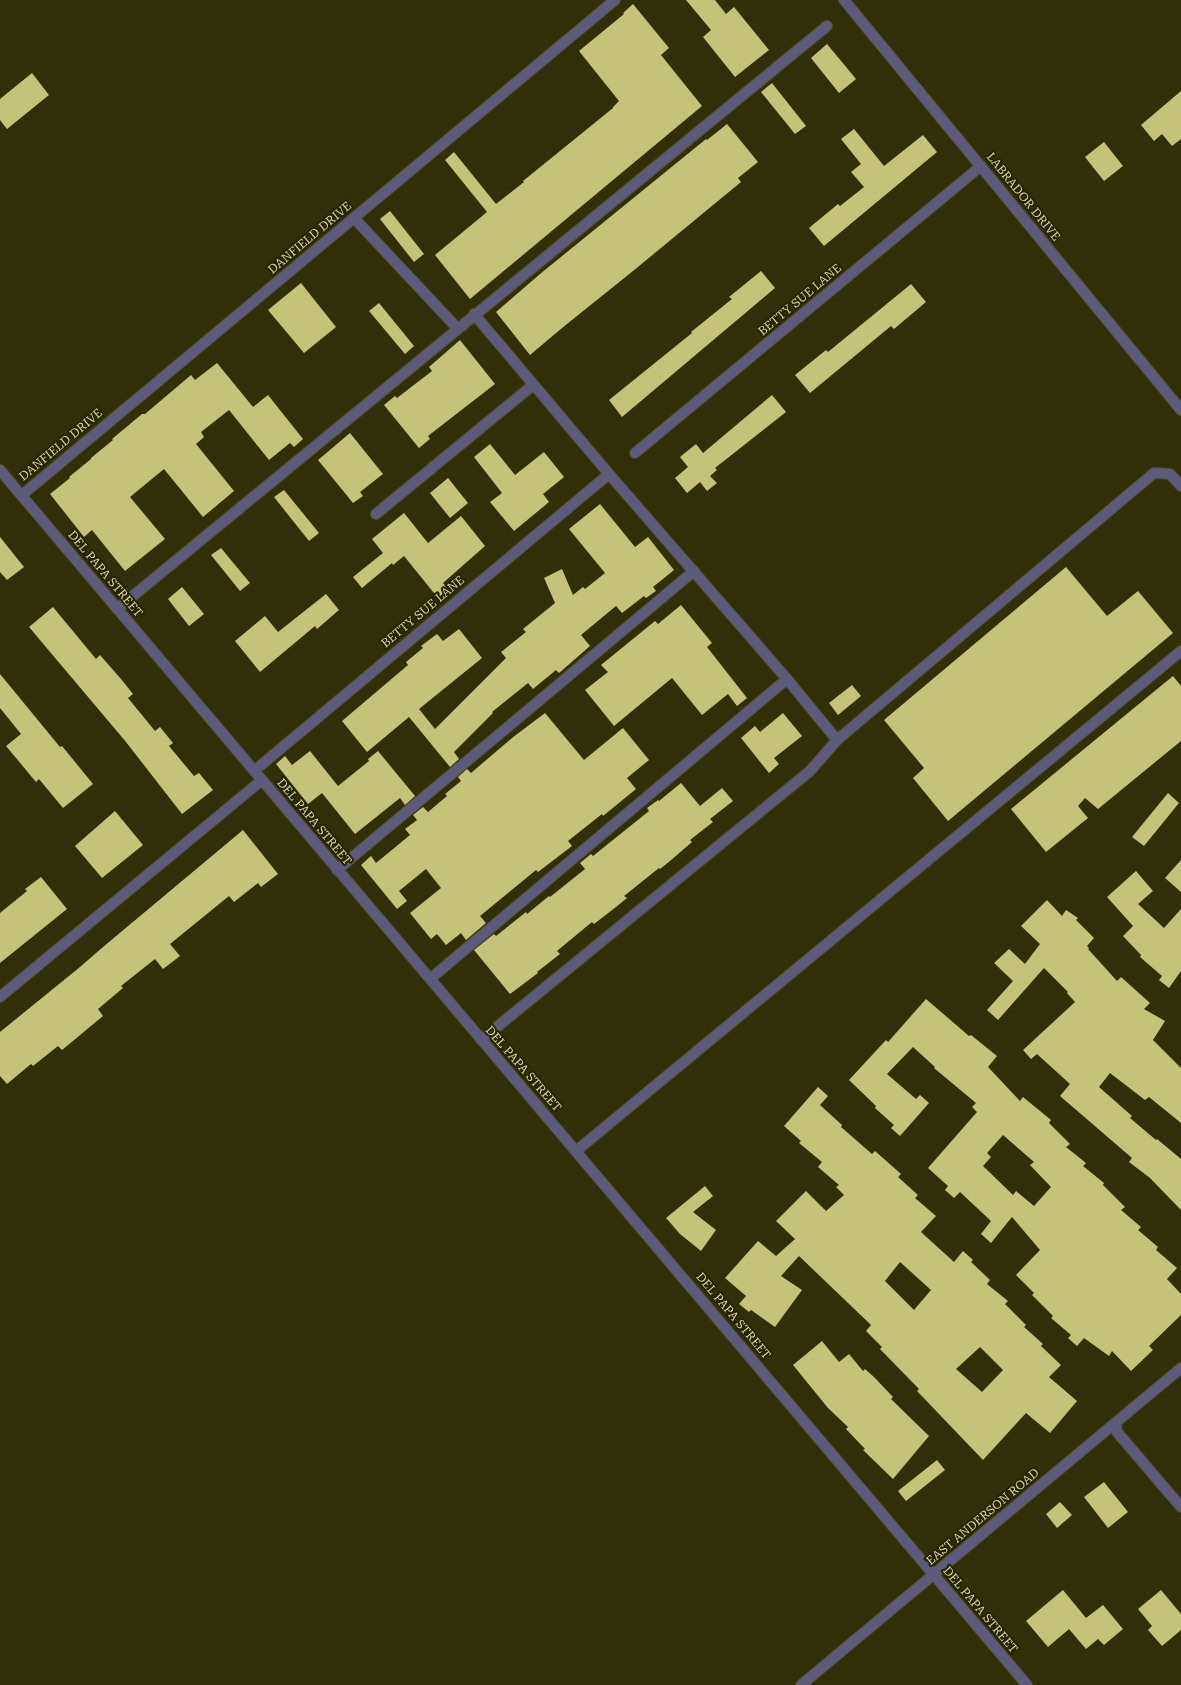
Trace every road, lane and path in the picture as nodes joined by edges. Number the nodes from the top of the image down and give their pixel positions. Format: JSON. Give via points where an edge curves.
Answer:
{"nodes":[{"id":1,"x":615,"y":0,"type":"edge"},
{"id":2,"x":844,"y":0,"type":"edge"},
{"id":3,"x":827,"y":26,"type":"dead end"},
{"id":4,"x":981,"y":166,"type":"junction"},
{"id":5,"x":354,"y":218,"type":"junction"},
{"id":6,"x":474,"y":314,"type":"junction"},
{"id":7,"x":457,"y":328,"type":"junction"},
{"id":8,"x":533,"y":385,"type":"junction"},
{"id":9,"x":1181,"y":410,"type":"edge"},
{"id":10,"x":635,"y":453,"type":"dead end"},
{"id":11,"x":0,"y":470,"type":"edge"},
{"id":12,"x":609,"y":474,"type":"junction"},
{"id":13,"x":1181,"y":486,"type":"edge"},
{"id":14,"x":22,"y":495,"type":"junction"},
{"id":15,"x":376,"y":514,"type":"dead end"},
{"id":16,"x":694,"y":572,"type":"junction"},
{"id":17,"x":117,"y":609,"type":"junction"},
{"id":18,"x":1181,"y":651,"type":"edge"},
{"id":19,"x":787,"y":679,"type":"junction"},
{"id":20,"x":837,"y":740,"type":"junction"},
{"id":21,"x":254,"y":771,"type":"junction"},
{"id":22,"x":262,"y":780,"type":"junction"},
{"id":23,"x":337,"y":870,"type":"junction"},
{"id":24,"x":430,"y":979,"type":"junction"},
{"id":25,"x":0,"y":997,"type":"edge"},
{"id":26,"x":481,"y":1040,"type":"junction"},
{"id":27,"x":576,"y":1151,"type":"junction"},
{"id":28,"x":1181,"y":1368,"type":"edge"},
{"id":29,"x":1116,"y":1423,"type":"junction"},
{"id":30,"x":1181,"y":1507,"type":"edge"},
{"id":31,"x":934,"y":1575,"type":"junction"},
{"id":32,"x":801,"y":1685,"type":"edge"},
{"id":33,"x":1027,"y":1685,"type":"edge"}],
"edges":[{"from":1,"to":5,"type":"street","name":"DANFIELD DRIVE"},
{"from":2,"to":4,"type":"street","name":"LABRADOR DRIVE"},
{"from":3,"to":6,"type":"street"},
{"from":4,"to":9,"type":"street","name":"LABRADOR DRIVE"},
{"from":4,"to":10,"type":"street","name":"BETTY SUE LANE"},
{"from":5,"to":7,"type":"street"},
{"from":5,"to":14,"type":"street","name":"DANFIELD DRIVE"},
{"from":6,"to":7,"type":"street"},
{"from":6,"to":8,"type":"street"},
{"from":7,"to":17,"type":"street"},
{"from":8,"to":12,"type":"street"},
{"from":8,"to":15,"type":"street"},
{"from":11,"to":14,"type":"street","name":"DEL PAPA STREET"},
{"from":12,"to":16,"type":"street"},
{"from":12,"to":21,"type":"street","name":"BETTY SUE LANE"},
{"from":13,"to":20,"type":"street","via":[[1170,474],[1154,473]]},
{"from":14,"to":17,"type":"street","name":"DEL PAPA STREET"},
{"from":16,"to":19,"type":"street"},
{"from":16,"to":23,"type":"street"},
{"from":17,"to":21,"type":"street","name":"DEL PAPA STREET"},
{"from":18,"to":27,"type":"street"},
{"from":19,"to":20,"type":"street"},
{"from":19,"to":24,"type":"street"},
{"from":20,"to":26,"type":"street","via":[[810,771]]},
{"from":21,"to":22,"type":"street","name":"DEL PAPA STREET"},
{"from":22,"to":23,"type":"street","name":"DEL PAPA STREET"},
{"from":22,"to":25,"type":"street"},
{"from":23,"to":24,"type":"street","name":"DEL PAPA STREET"},
{"from":24,"to":26,"type":"street","name":"DEL PAPA STREET"},
{"from":26,"to":27,"type":"street","name":"DEL PAPA STREET"},
{"from":27,"to":31,"type":"street","name":"DEL PAPA STREET"},
{"from":28,"to":29,"type":"street","name":"EAST ANDERSON ROAD"},
{"from":29,"to":30,"type":"street","via":[[1117,1432]]},
{"from":29,"to":31,"type":"street","name":"EAST ANDERSON ROAD"},
{"from":31,"to":32,"type":"street","name":"EAST ANDERSON ROAD"},
{"from":31,"to":33,"type":"street","name":"DEL PAPA STREET"}]}
